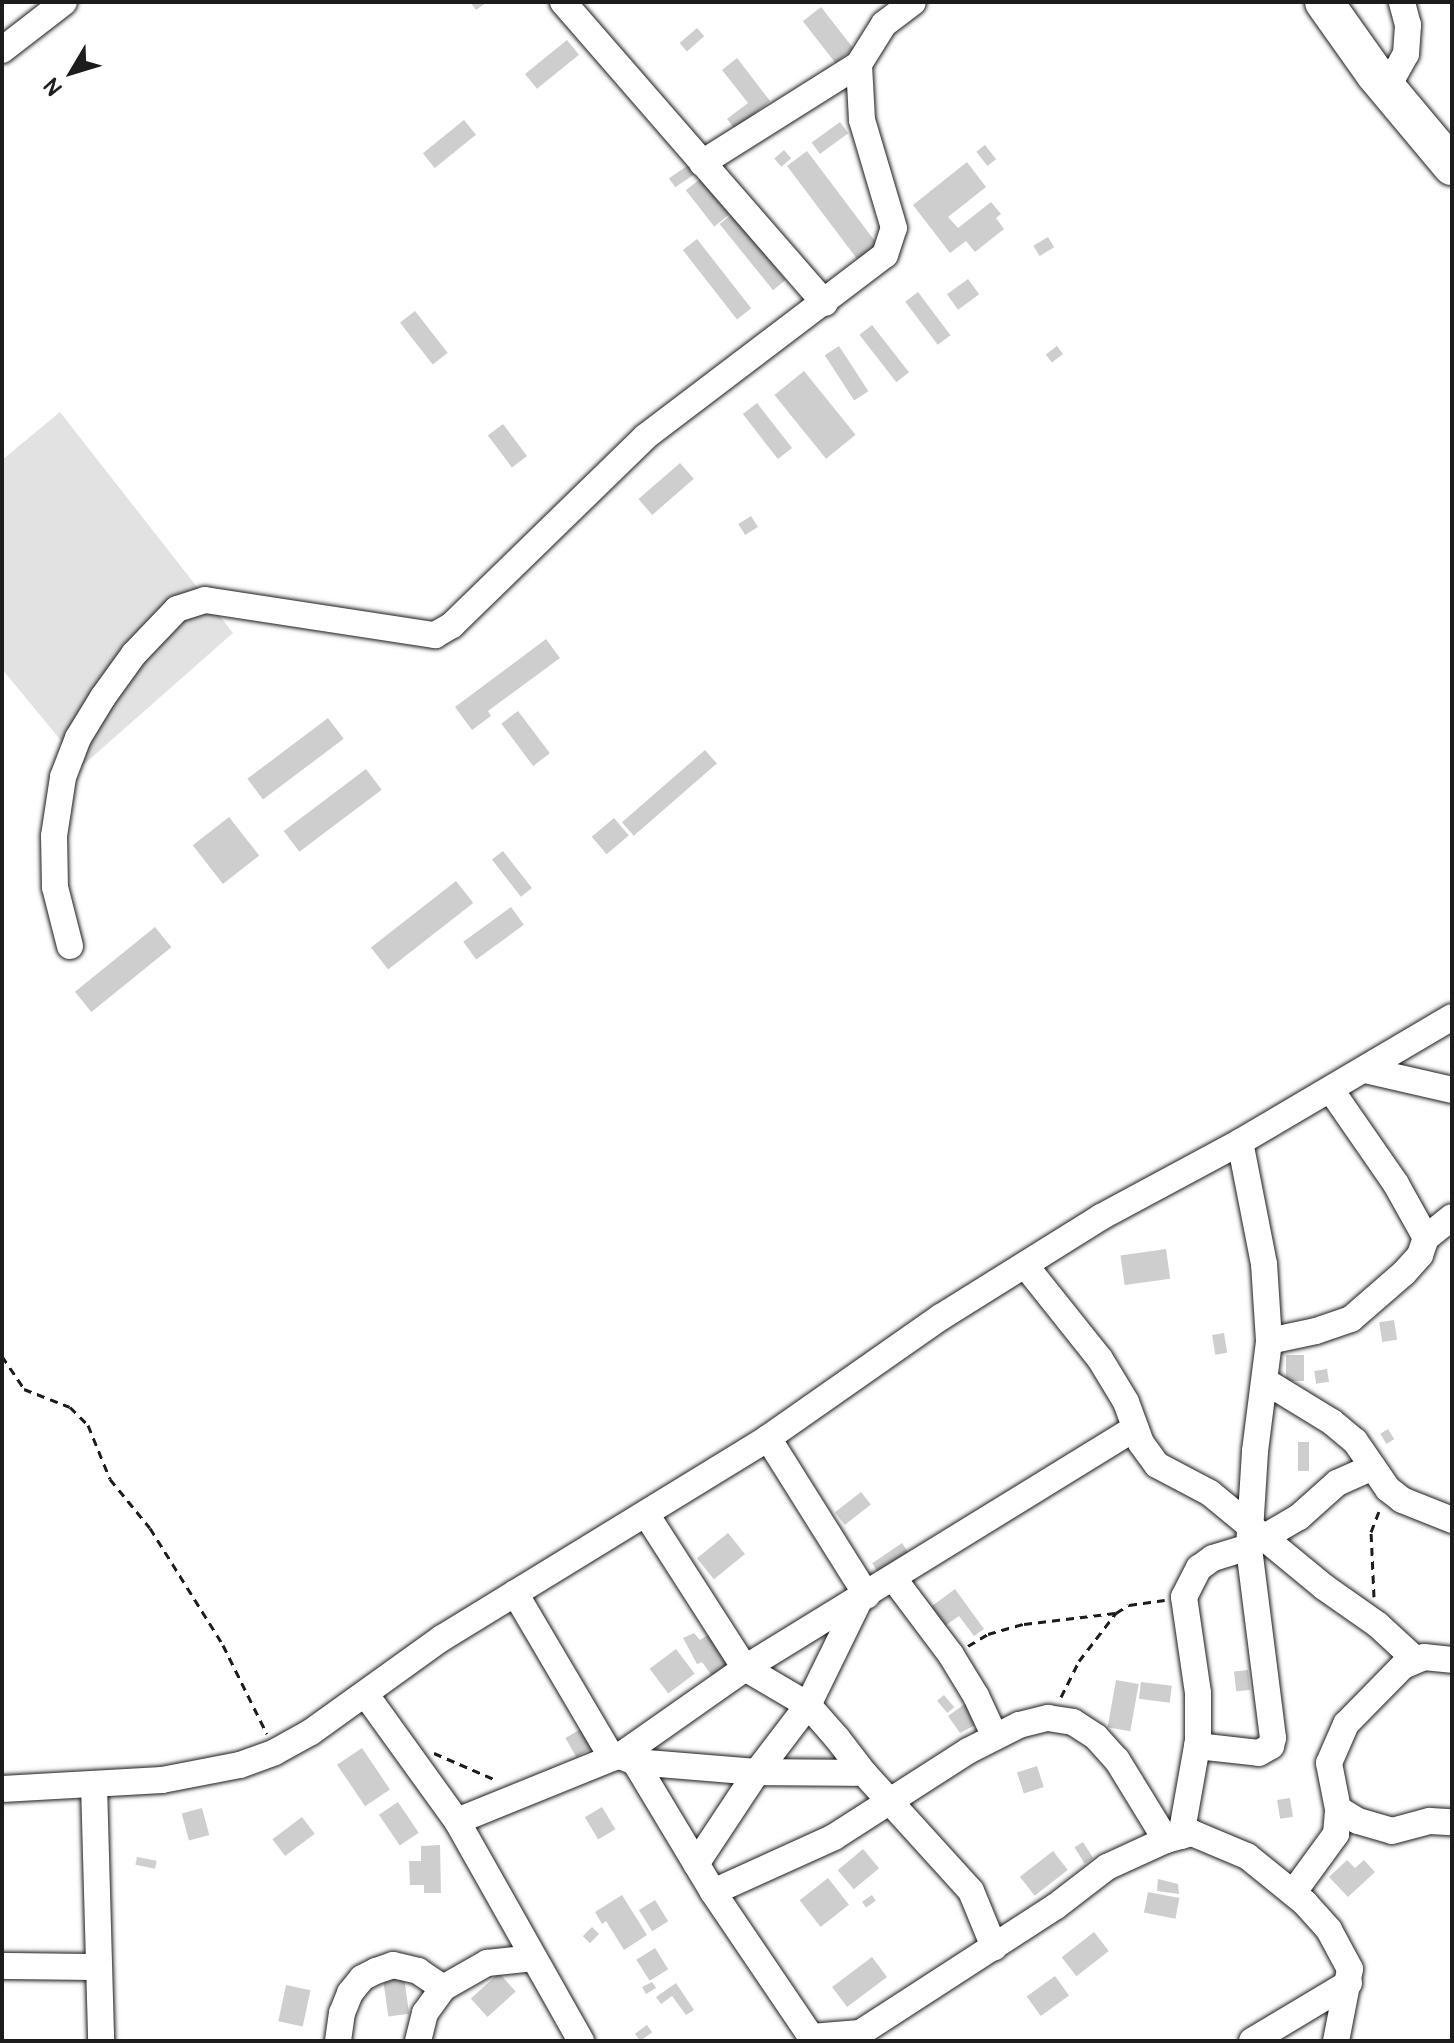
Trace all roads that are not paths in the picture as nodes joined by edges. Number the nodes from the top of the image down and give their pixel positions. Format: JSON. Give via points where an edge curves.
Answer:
{"nodes":[{"id":1,"x":64,"y":2,"type":"edge"},
{"id":2,"x":563,"y":2,"type":"edge"},
{"id":3,"x":913,"y":2,"type":"edge"},
{"id":4,"x":1324,"y":2,"type":"edge"},
{"id":5,"x":1402,"y":2,"type":"edge"},
{"id":6,"x":2,"y":50,"type":"edge"},
{"id":7,"x":859,"y":64,"type":"junction"},
{"id":8,"x":1387,"y":88,"type":"junction"},
{"id":9,"x":702,"y":163,"type":"junction"},
{"id":10,"x":1452,"y":166,"type":"edge"},
{"id":11,"x":825,"y":303,"type":"junction"},
{"id":12,"x":70,"y":946,"type":"dead end"},
{"id":13,"x":1452,"y":1017,"type":"edge"},
{"id":14,"x":1365,"y":1070,"type":"junction"},
{"id":15,"x":1331,"y":1090,"type":"junction"},
{"id":16,"x":1452,"y":1090,"type":"edge"},
{"id":17,"x":1240,"y":1142,"type":"junction"},
{"id":18,"x":1452,"y":1217,"type":"edge"},
{"id":19,"x":1426,"y":1238,"type":"junction"},
{"id":20,"x":1025,"y":1265,"type":"junction"},
{"id":21,"x":1269,"y":1341,"type":"junction"},
{"id":22,"x":1265,"y":1381,"type":"junction"},
{"id":23,"x":1135,"y":1428,"type":"junction"},
{"id":24,"x":768,"y":1438,"type":"junction"},
{"id":25,"x":1096,"y":1450,"type":"junction"},
{"id":26,"x":1157,"y":1465,"type":"junction"},
{"id":27,"x":1373,"y":1467,"type":"junction"},
{"id":28,"x":646,"y":1514,"type":"junction"},
{"id":29,"x":1452,"y":1520,"type":"edge"},
{"id":30,"x":1254,"y":1537,"type":"junction"},
{"id":31,"x":894,"y":1579,"type":"junction"},
{"id":32,"x":515,"y":1593,"type":"junction"},
{"id":33,"x":863,"y":1599,"type":"junction"},
{"id":34,"x":1415,"y":1659,"type":"junction"},
{"id":35,"x":1452,"y":1660,"type":"edge"},
{"id":36,"x":745,"y":1668,"type":"junction"},
{"id":37,"x":366,"y":1695,"type":"junction"},
{"id":38,"x":808,"y":1705,"type":"junction"},
{"id":39,"x":995,"y":1737,"type":"junction"},
{"id":40,"x":1197,"y":1746,"type":"junction"},
{"id":41,"x":622,"y":1758,"type":"junction"},
{"id":42,"x":757,"y":1772,"type":"junction"},
{"id":43,"x":864,"y":1773,"type":"junction"},
{"id":44,"x":94,"y":1784,"type":"junction"},
{"id":45,"x":2,"y":1789,"type":"edge"},
{"id":46,"x":890,"y":1800,"type":"junction"},
{"id":47,"x":1338,"y":1809,"type":"junction"},
{"id":48,"x":457,"y":1821,"type":"junction"},
{"id":49,"x":1452,"y":1822,"type":"edge"},
{"id":50,"x":1173,"y":1838,"type":"junction"},
{"id":51,"x":696,"y":1864,"type":"junction"},
{"id":52,"x":713,"y":1892,"type":"junction"},
{"id":53,"x":1293,"y":1893,"type":"junction"},
{"id":54,"x":994,"y":1947,"type":"junction"},
{"id":55,"x":534,"y":1958,"type":"junction"},
{"id":56,"x":2,"y":1966,"type":"edge"},
{"id":57,"x":99,"y":1967,"type":"junction"},
{"id":58,"x":1349,"y":1983,"type":"junction"},
{"id":59,"x":443,"y":1988,"type":"junction"},
{"id":60,"x":813,"y":2039,"type":"edge"},
{"id":61,"x":101,"y":2041,"type":"edge"},
{"id":62,"x":338,"y":2041,"type":"edge"},
{"id":63,"x":418,"y":2041,"type":"edge"},
{"id":64,"x":581,"y":2041,"type":"edge"},
{"id":65,"x":1252,"y":2041,"type":"edge"},
{"id":66,"x":1336,"y":2041,"type":"edge"}],
"edges":[{"from":1,"to":6,"type":"street"},
{"from":2,"to":9,"type":"street"},
{"from":3,"to":7,"type":"street","via":[[884,24]]},
{"from":4,"to":8,"type":"highway"},
{"from":5,"to":8,"type":"street","via":[[1408,25],[1406,54]]},
{"from":7,"to":9,"type":"street"},
{"from":7,"to":11,"type":"street","via":[[862,120],[891,217],[892,242],[885,255]]},
{"from":8,"to":10,"type":"highway"},
{"from":9,"to":11,"type":"street"},
{"from":11,"to":12,"type":"street","via":[[645,437],[452,625],[435,635],[205,600],[177,609],[103,697],[78,738],[63,777],[54,836],[55,887]]},
{"from":13,"to":14,"type":"street"},
{"from":14,"to":15,"type":"street"},
{"from":14,"to":16,"type":"street"},
{"from":15,"to":17,"type":"street"},
{"from":15,"to":19,"type":"street"},
{"from":17,"to":20,"type":"street"},
{"from":17,"to":21,"type":"street","via":[[1264,1264]]},
{"from":18,"to":19,"type":"street"},
{"from":19,"to":21,"type":"street","via":[[1404,1273],[1351,1319]]},
{"from":20,"to":23,"type":"street","via":[[1100,1359]]},
{"from":20,"to":24,"type":"street"},
{"from":21,"to":22,"type":"street"},
{"from":22,"to":27,"type":"street","via":[[1332,1422],[1355,1441]]},
{"from":22,"to":30,"type":"street","via":[[1255,1451]]},
{"from":23,"to":25,"type":"street"},
{"from":23,"to":26,"type":"street"},
{"from":24,"to":28,"type":"street"},
{"from":24,"to":33,"type":"street"},
{"from":25,"to":26,"type":"street"},
{"from":25,"to":31,"type":"street"},
{"from":26,"to":30,"type":"street","via":[[1210,1493]]},
{"from":27,"to":29,"type":"street","via":[[1402,1500]]},
{"from":27,"to":30,"type":"street","via":[[1337,1483],[1299,1517]]},
{"from":28,"to":32,"type":"street"},
{"from":28,"to":36,"type":"street"},
{"from":30,"to":34,"type":"street","via":[[1378,1625]]},
{"from":30,"to":40,"type":"street","via":[[1199,1568],[1184,1597],[1198,1693]]},
{"from":30,"to":40,"type":"street","via":[[1271,1746],[1259,1753]]},
{"from":31,"to":33,"type":"street"},
{"from":31,"to":39,"type":"street","via":[[951,1655]]},
{"from":32,"to":37,"type":"street","via":[[442,1638]]},
{"from":32,"to":41,"type":"street"},
{"from":33,"to":36,"type":"street"},
{"from":33,"to":38,"type":"street"},
{"from":34,"to":35,"type":"street"},
{"from":34,"to":47,"type":"street","via":[[1346,1724],[1336,1741],[1329,1763]]},
{"from":36,"to":38,"type":"street"},
{"from":36,"to":41,"type":"street"},
{"from":37,"to":44,"type":"street","via":[[275,1752],[240,1765],[162,1780]]},
{"from":37,"to":48,"type":"street"},
{"from":38,"to":42,"type":"street"},
{"from":38,"to":43,"type":"street"},
{"from":39,"to":46,"type":"street"},
{"from":39,"to":50,"type":"street","via":[[1048,1718],[1073,1722],[1117,1760]]},
{"from":40,"to":50,"type":"street"},
{"from":41,"to":42,"type":"street"},
{"from":41,"to":48,"type":"street"},
{"from":41,"to":51,"type":"street"},
{"from":42,"to":43,"type":"street"},
{"from":42,"to":51,"type":"street"},
{"from":43,"to":46,"type":"street"},
{"from":44,"to":45,"type":"street"},
{"from":44,"to":57,"type":"street"},
{"from":46,"to":52,"type":"street","via":[[834,1837]]},
{"from":46,"to":54,"type":"street","via":[[971,1891]]},
{"from":47,"to":49,"type":"street","via":[[1392,1831],[1430,1821]]},
{"from":47,"to":53,"type":"street","via":[[1332,1843]]},
{"from":48,"to":55,"type":"street"},
{"from":50,"to":53,"type":"street","via":[[1192,1833],[1229,1846]]},
{"from":50,"to":54,"type":"street","via":[[1107,1867]]},
{"from":51,"to":52,"type":"street"},
{"from":52,"to":60,"type":"street"},
{"from":53,"to":58,"type":"street","via":[[1344,1953]]},
{"from":54,"to":60,"type":"street","via":[[860,2033]]},
{"from":55,"to":59,"type":"street","via":[[487,1963]]},
{"from":55,"to":64,"type":"street"},
{"from":56,"to":57,"type":"street"},
{"from":57,"to":61,"type":"street"},
{"from":58,"to":65,"type":"street"},
{"from":58,"to":66,"type":"street"},
{"from":59,"to":62,"type":"street","via":[[418,1971],[393,1965],[362,1978],[342,2013]]},
{"from":59,"to":63,"type":"street","via":[[425,2013]]}]}
